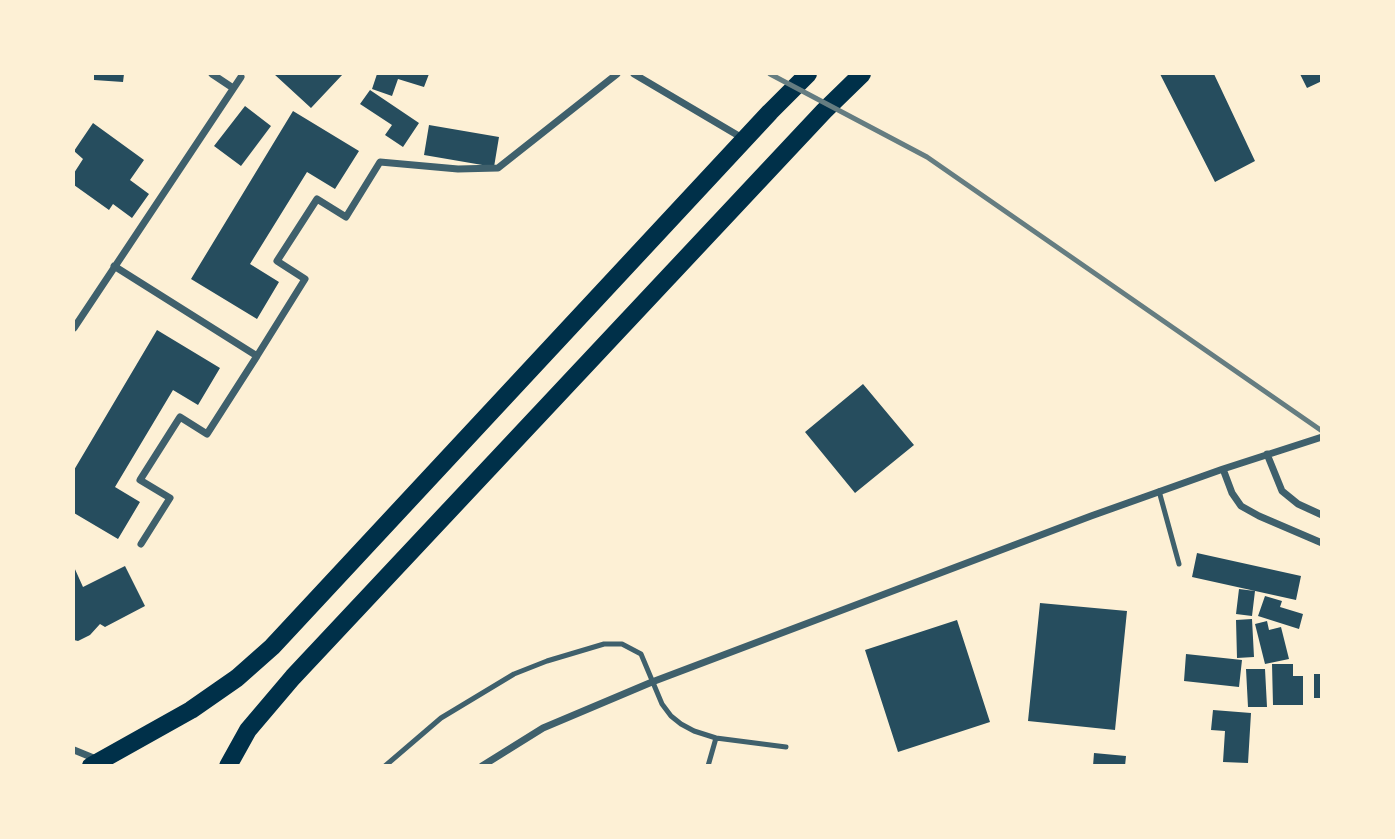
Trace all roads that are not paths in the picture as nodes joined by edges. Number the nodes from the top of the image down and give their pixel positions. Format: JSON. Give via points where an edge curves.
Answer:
{"nodes":[{"id":1,"x":212,"y":74,"type":"edge"},
{"id":2,"x":617,"y":74,"type":"edge"},
{"id":3,"x":634,"y":74,"type":"edge"},
{"id":4,"x":808,"y":74,"type":"edge"},
{"id":5,"x":862,"y":74,"type":"edge"},
{"id":6,"x":241,"y":77,"type":"dead end"},
{"id":7,"x":233,"y":88,"type":"junction"},
{"id":8,"x":745,"y":139,"type":"junction"},
{"id":9,"x":114,"y":267,"type":"junction"},
{"id":10,"x":74,"y":328,"type":"edge"},
{"id":11,"x":257,"y":356,"type":"junction"},
{"id":12,"x":1321,"y":437,"type":"edge"},
{"id":13,"x":1267,"y":454,"type":"junction"},
{"id":14,"x":1223,"y":468,"type":"junction"},
{"id":15,"x":1159,"y":491,"type":"junction"},
{"id":16,"x":1321,"y":515,"type":"edge"},
{"id":17,"x":1321,"y":542,"type":"edge"},
{"id":18,"x":141,"y":544,"type":"dead end"},
{"id":19,"x":1179,"y":564,"type":"dead end"},
{"id":20,"x":652,"y":681,"type":"junction"},
{"id":21,"x":716,"y":738,"type":"junction"},
{"id":22,"x":786,"y":747,"type":"dead end"},
{"id":23,"x":74,"y":750,"type":"edge"},
{"id":24,"x":95,"y":763,"type":"edge"},
{"id":25,"x":228,"y":765,"type":"edge"},
{"id":26,"x":385,"y":765,"type":"edge"},
{"id":27,"x":482,"y":765,"type":"edge"},
{"id":28,"x":708,"y":765,"type":"edge"}],
"edges":[{"from":1,"to":7,"type":"street"},
{"from":2,"to":11,"type":"street","via":[[498,168],[380,162],[346,217],[317,198],[277,261],[305,279]]},
{"from":3,"to":8,"type":"street"},
{"from":4,"to":8,"type":"highway"},
{"from":5,"to":25,"type":"highway","via":[[293,677],[247,730]]},
{"from":6,"to":7,"type":"street"},
{"from":7,"to":9,"type":"street"},
{"from":8,"to":24,"type":"highway","via":[[272,647],[191,710]]},
{"from":9,"to":10,"type":"street"},
{"from":9,"to":11,"type":"street"},
{"from":11,"to":18,"type":"street","via":[[207,435],[180,417],[140,480],[170,498]]},
{"from":12,"to":13,"type":"street"},
{"from":13,"to":14,"type":"street"},
{"from":13,"to":16,"type":"street","via":[[1282,491]]},
{"from":14,"to":15,"type":"street"},
{"from":14,"to":17,"type":"street","via":[[1241,506]]},
{"from":15,"to":19,"type":"lane"},
{"from":15,"to":20,"type":"street"},
{"from":20,"to":21,"type":"lane","via":[[671,716]]},
{"from":20,"to":26,"type":"lane","via":[[645,660],[633,648],[604,644],[582,649],[514,674],[476,696],[441,718]]},
{"from":20,"to":27,"type":"street","via":[[543,728]]},
{"from":21,"to":22,"type":"lane"},
{"from":21,"to":28,"type":"lane"},
{"from":23,"to":24,"type":"street"}]}
